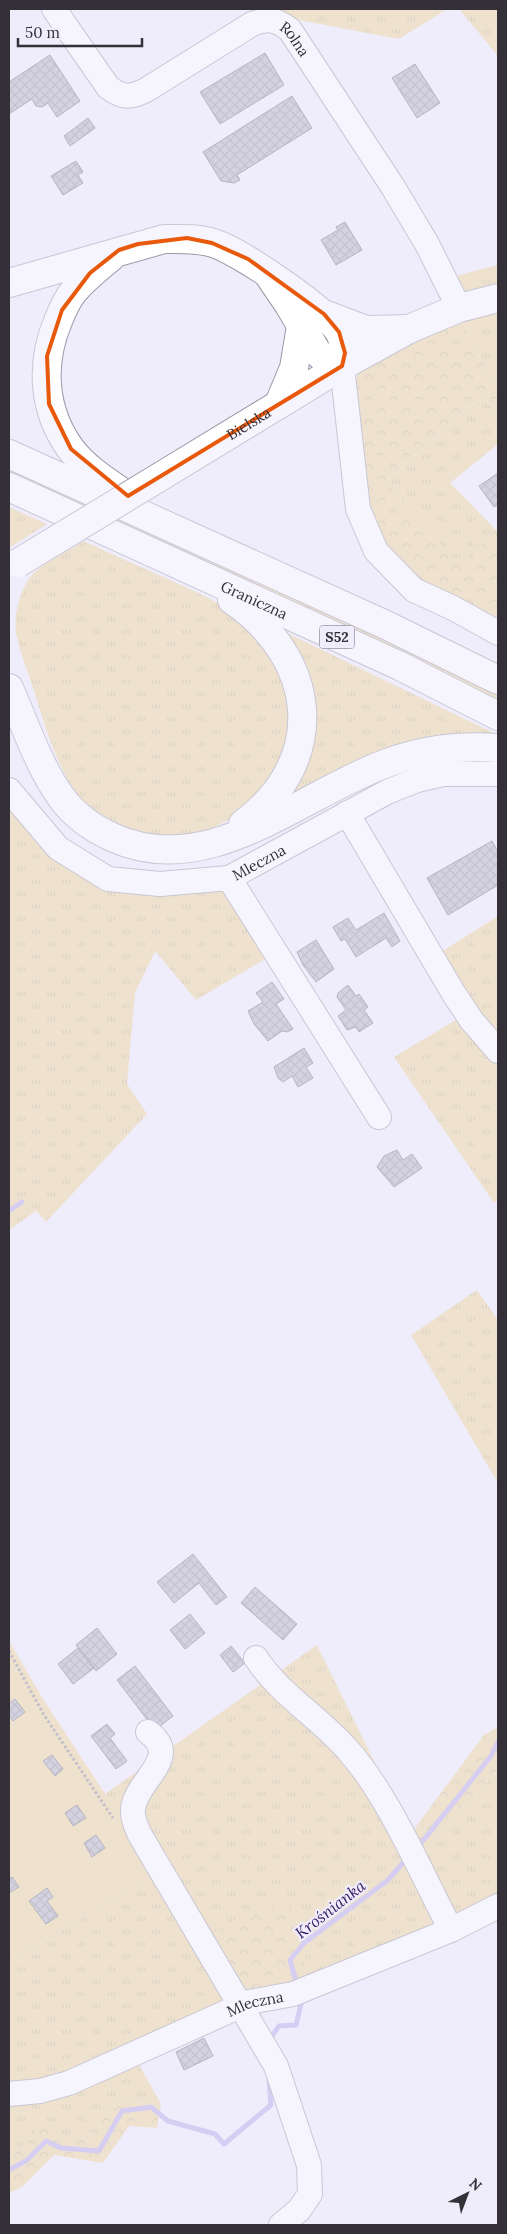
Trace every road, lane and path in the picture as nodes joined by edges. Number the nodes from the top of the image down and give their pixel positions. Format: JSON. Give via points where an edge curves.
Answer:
{"nodes":[{"id":1,"x":54,"y":9,"type":"edge"},
{"id":2,"x":119,"y":250,"type":"junction"},
{"id":3,"x":9,"y":283,"type":"edge"},
{"id":4,"x":498,"y":298,"type":"edge"},
{"id":5,"x":459,"y":308,"type":"junction"},
{"id":6,"x":312,"y":320,"type":"junction"},
{"id":7,"x":409,"y":329,"type":"junction"},
{"id":8,"x":342,"y":366,"type":"junction"},
{"id":9,"x":279,"y":404,"type":"junction"},
{"id":10,"x":9,"y":454,"type":"edge"},
{"id":11,"x":9,"y":487,"type":"edge"},
{"id":12,"x":182,"y":531,"type":"junction"},
{"id":13,"x":174,"y":561,"type":"junction"},
{"id":14,"x":12,"y":570,"type":"edge"},
{"id":15,"x":498,"y":633,"type":"edge"},
{"id":16,"x":498,"y":680,"type":"edge"},
{"id":17,"x":9,"y":688,"type":"edge"},
{"id":18,"x":498,"y":716,"type":"edge"},
{"id":19,"x":498,"y":748,"type":"edge"},
{"id":20,"x":498,"y":774,"type":"edge"},
{"id":21,"x":9,"y":790,"type":"edge"},
{"id":22,"x":347,"y":813,"type":"junction"},
{"id":23,"x":212,"y":842,"type":"junction"},
{"id":24,"x":229,"y":878,"type":"junction"},
{"id":25,"x":498,"y":1051,"type":"edge"},
{"id":26,"x":379,"y":1118,"type":"dead end"},
{"id":27,"x":9,"y":1651,"type":"edge"},
{"id":28,"x":256,"y":1658,"type":"dead end"},
{"id":29,"x":148,"y":1732,"type":"dead end"},
{"id":30,"x":114,"y":1820,"type":"dead end"},
{"id":31,"x":498,"y":1906,"type":"edge"},
{"id":32,"x":451,"y":1930,"type":"junction"},
{"id":33,"x":242,"y":2005,"type":"junction"},
{"id":34,"x":9,"y":2094,"type":"edge"},
{"id":35,"x":281,"y":2225,"type":"edge"}],
"edges":[{"from":1,"to":5,"type":"street","name":"Rolna","via":[[108,87],[120,96],[132,96],[146,90],[252,24],[274,20],[282,24],[290,30],[394,187]]},
{"from":2,"to":3,"type":"main road"},
{"from":2,"to":6,"type":"main road","via":[[164,239],[204,241],[228,249],[268,274],[289,304]]},
{"from":2,"to":12,"type":"main road","via":[[90,273],[62,310],[47,356],[49,404],[71,449],[88,467]]},
{"from":4,"to":5,"type":"main road","name":"Bielska"},
{"from":5,"to":7,"type":"main road","name":"Bielska"},
{"from":6,"to":7,"type":"main road","via":[[366,330]]},
{"from":6,"to":8,"type":"main road","via":[[317,352],[327,361]]},
{"from":6,"to":9,"type":"main road"},
{"from":7,"to":8,"type":"main road","name":"Bielska"},
{"from":8,"to":9,"type":"main road","name":"Bielska"},
{"from":8,"to":15,"type":"street","via":[[358,509],[376,552],[414,590]]},
{"from":9,"to":14,"type":"main road","name":"Bielska","bridge":true},
{"from":10,"to":12,"type":"main road","name":"Graniczna","number":"S52"},
{"from":11,"to":13,"type":"main road","name":"Graniczna","number":"S52"},
{"from":12,"to":16,"type":"main road","name":"Graniczna","number":"S52"},
{"from":13,"to":18,"type":"main road","name":"Graniczna","number":"S52","via":[[400,666]]},
{"from":13,"to":23,"type":"main road","via":[[242,607],[274,636],[292,667],[301,702],[297,752],[280,786],[252,818]]},
{"from":17,"to":23,"type":"main road","via":[[54,785],[62,798],[89,824],[120,840],[152,848],[183,849]]},
{"from":19,"to":23,"type":"main road","via":[[432,749],[386,763],[281,815]]},
{"from":20,"to":22,"type":"street","name":"Mleczna","via":[[443,774],[417,780]]},
{"from":21,"to":24,"type":"street","name":"Mleczna","via":[[58,848],[108,879],[160,884]]},
{"from":22,"to":24,"type":"street","name":"Mleczna"},
{"from":22,"to":25,"type":"street","via":[[454,994]]},
{"from":24,"to":26,"type":"street"},
{"from":27,"to":30,"type":"path","via":[[44,1715]]},
{"from":28,"to":32,"type":"street","via":[[277,1686],[347,1749],[378,1791]]},
{"from":29,"to":33,"type":"street","via":[[157,1738],[161,1758],[135,1800],[134,1821]]},
{"from":31,"to":32,"type":"street","name":"Mleczna"},
{"from":32,"to":33,"type":"street","name":"Mleczna","via":[[293,1994]]},
{"from":33,"to":34,"type":"street","name":"Mleczna","via":[[70,2083],[40,2091]]},
{"from":33,"to":35,"type":"street","via":[[276,2066],[309,2165],[310,2194]]}]}
